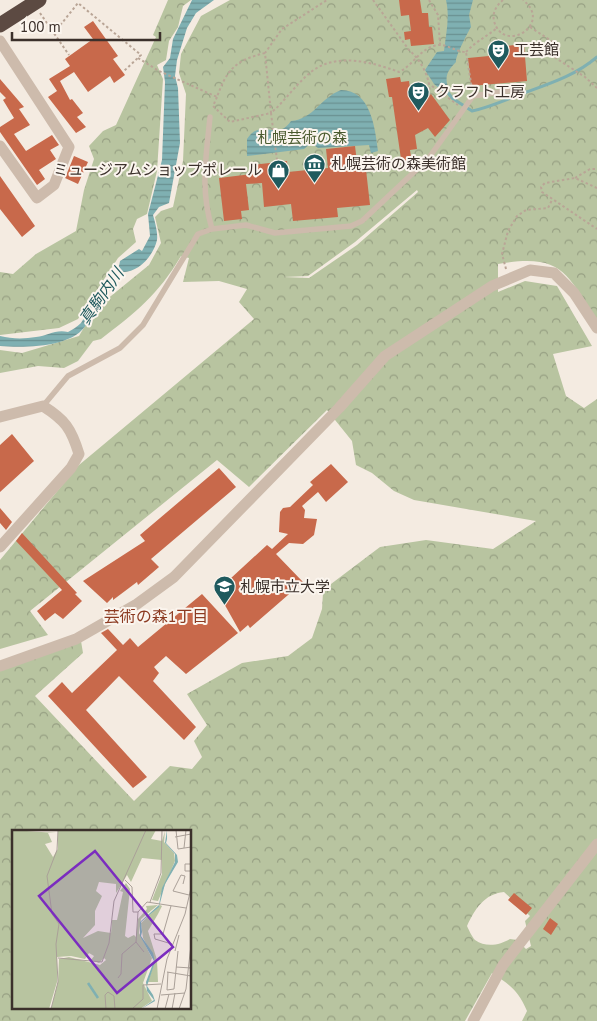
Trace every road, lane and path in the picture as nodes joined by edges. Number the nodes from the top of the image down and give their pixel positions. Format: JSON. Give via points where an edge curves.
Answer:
{"nodes":[{"id":1,"x":327,"y":0,"type":"edge"},
{"id":2,"x":373,"y":0,"type":"edge"},
{"id":3,"x":429,"y":0,"type":"edge"},
{"id":4,"x":503,"y":0,"type":"edge"},
{"id":5,"x":522,"y":0,"type":"edge"},
{"id":6,"x":526,"y":1,"type":"edge"},
{"id":7,"x":40,"y":7,"type":"edge"},
{"id":8,"x":0,"y":25,"type":"edge"},
{"id":9,"x":530,"y":27,"type":"junction"},
{"id":10,"x":497,"y":28,"type":"junction"},
{"id":11,"x":54,"y":33,"type":"junction"},
{"id":12,"x":0,"y":41,"type":"edge"},
{"id":13,"x":440,"y":45,"type":"junction"},
{"id":14,"x":466,"y":52,"type":"junction"},
{"id":15,"x":265,"y":53,"type":"junction"},
{"id":16,"x":69,"y":55,"type":"dead end"},
{"id":17,"x":417,"y":56,"type":"junction"},
{"id":18,"x":138,"y":58,"type":"junction"},
{"id":19,"x":124,"y":71,"type":"dead end"},
{"id":20,"x":431,"y":86,"type":"junction"},
{"id":21,"x":597,"y":88,"type":"edge"},
{"id":22,"x":513,"y":90,"type":"dead end"},
{"id":23,"x":429,"y":96,"type":"dead end"},
{"id":24,"x":217,"y":97,"type":"junction"},
{"id":25,"x":472,"y":99,"type":"junction"},
{"id":26,"x":460,"y":107,"type":"dead end"},
{"id":27,"x":270,"y":113,"type":"junction"},
{"id":28,"x":210,"y":117,"type":"dead end"},
{"id":29,"x":0,"y":146,"type":"edge"},
{"id":30,"x":277,"y":160,"type":"dead end"},
{"id":31,"x":597,"y":169,"type":"edge"},
{"id":32,"x":575,"y":178,"type":"junction"},
{"id":33,"x":597,"y":188,"type":"edge"},
{"id":34,"x":552,"y":200,"type":"junction"},
{"id":35,"x":212,"y":229,"type":"junction"},
{"id":36,"x":597,"y":229,"type":"edge"},
{"id":37,"x":508,"y":279,"type":"junction"},
{"id":38,"x":597,"y":328,"type":"edge"},
{"id":39,"x":43,"y":406,"type":"junction"},
{"id":40,"x":0,"y":417,"type":"edge"},
{"id":41,"x":0,"y":547,"type":"edge"},
{"id":42,"x":0,"y":666,"type":"edge"},
{"id":43,"x":597,"y":844,"type":"edge"},
{"id":44,"x":473,"y":1021,"type":"edge"}],
"edges":[{"from":1,"to":15,"type":"path","via":[[282,28]]},
{"from":2,"to":17,"type":"path","via":[[409,50]]},
{"from":3,"to":13,"type":"path","via":[[438,15]]},
{"from":4,"to":10,"type":"path","via":[[495,10]]},
{"from":5,"to":6,"type":"path"},
{"from":6,"to":9,"type":"path","via":[[532,15]]},
{"from":7,"to":8,"type":"highway"},
{"from":7,"to":11,"type":"path"},
{"from":9,"to":10,"type":"path","via":[[514,36]]},
{"from":9,"to":21,"type":"path","via":[[553,42],[551,55]]},
{"from":10,"to":14,"type":"path"},
{"from":11,"to":16,"type":"path"},
{"from":11,"to":18,"type":"path","via":[[78,3],[141,55]]},
{"from":12,"to":29,"type":"street","via":[[69,147],[54,185],[37,198]]},
{"from":13,"to":14,"type":"path"},
{"from":13,"to":17,"type":"path"},
{"from":14,"to":25,"type":"path"},
{"from":15,"to":24,"type":"path","via":[[249,57],[231,69]]},
{"from":15,"to":27,"type":"path"},
{"from":17,"to":20,"type":"path"},
{"from":17,"to":27,"type":"path","via":[[408,68],[399,72],[342,60],[327,63],[312,71]]},
{"from":18,"to":19,"type":"path"},
{"from":18,"to":24,"type":"path","via":[[158,71]]},
{"from":20,"to":23,"type":"path"},
{"from":20,"to":26,"type":"path"},
{"from":22,"to":25,"type":"lane"},
{"from":24,"to":27,"type":"path","via":[[213,106],[230,122]]},
{"from":25,"to":35,"type":"lane","via":[[428,160],[362,221],[352,226],[275,233],[246,224]]},
{"from":27,"to":30,"type":"path"},
{"from":28,"to":35,"type":"lane","via":[[204,172],[205,203]]},
{"from":31,"to":32,"type":"path","via":[[590,169]]},
{"from":32,"to":33,"type":"path"},
{"from":32,"to":34,"type":"path","via":[[545,183],[541,187],[542,192]]},
{"from":34,"to":36,"type":"path"},
{"from":34,"to":37,"type":"path","via":[[548,208],[526,210],[517,216],[508,231],[502,254]]},
{"from":35,"to":39,"type":"lane","via":[[198,234],[143,325],[120,348],[68,376]]},
{"from":37,"to":38,"type":"street","via":[[530,270],[554,273],[574,293]]},
{"from":37,"to":42,"type":"street","via":[[492,286],[385,356],[174,577],[137,604],[76,639]]},
{"from":39,"to":40,"type":"street"},
{"from":39,"to":41,"type":"street","via":[[61,418],[73,434],[79,454],[71,468]]},
{"from":43,"to":44,"type":"street","via":[[503,965]]}]}
